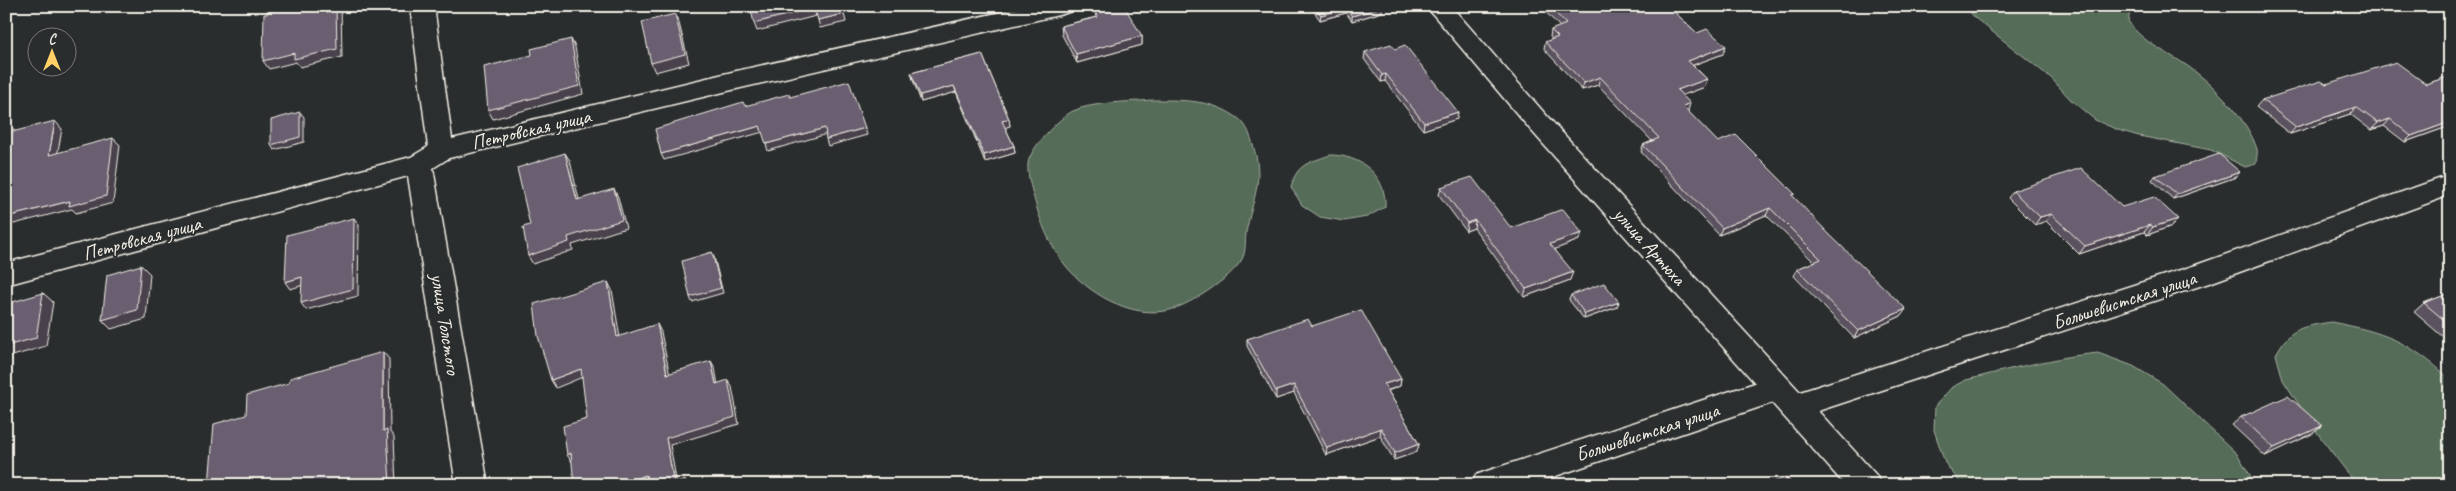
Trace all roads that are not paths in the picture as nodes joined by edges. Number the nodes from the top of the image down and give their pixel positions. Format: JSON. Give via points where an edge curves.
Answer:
{"nodes":[{"id":1,"x":422,"y":6,"type":"edge"},
{"id":2,"x":1062,"y":6,"type":"edge"},
{"id":3,"x":1438,"y":6,"type":"edge"},
{"id":4,"x":430,"y":157,"type":"junction"},
{"id":5,"x":2450,"y":185,"type":"edge"},
{"id":6,"x":6,"y":274,"type":"edge"},
{"id":7,"x":1787,"y":397,"type":"junction"},
{"id":8,"x":472,"y":485,"type":"edge"},
{"id":9,"x":1487,"y":485,"type":"edge"},
{"id":10,"x":1865,"y":485,"type":"edge"}],
"edges":[{"from":1,"to":4,"type":"street","name":"улица Толстого"},
{"from":2,"to":4,"type":"street","name":"Петровская улица","via":[[722,84]]},
{"from":3,"to":7,"type":"street","name":"улица Артюха","via":[[1538,122]]},
{"from":4,"to":6,"type":"street","name":"Петровская улица"},
{"from":4,"to":8,"type":"street","name":"улица Толстого"},
{"from":5,"to":7,"type":"street","name":"Большевистская улица","via":[[2205,273]]},
{"from":7,"to":9,"type":"street","name":"Большевистская улица"},
{"from":7,"to":10,"type":"street","name":"улица Артюха"}]}
